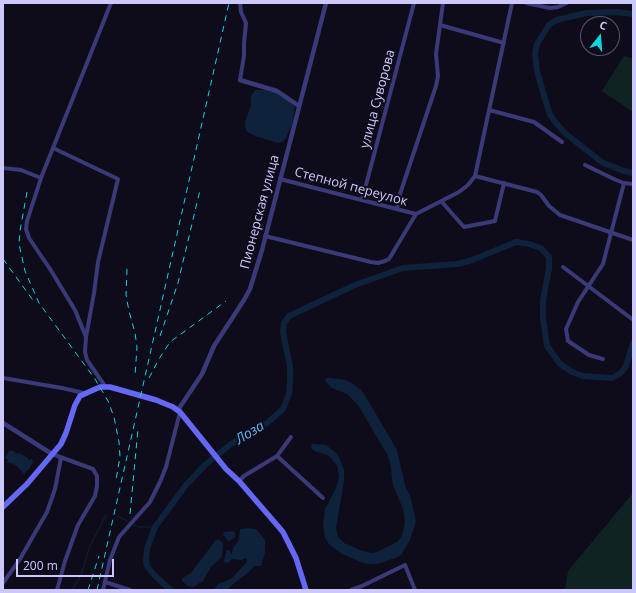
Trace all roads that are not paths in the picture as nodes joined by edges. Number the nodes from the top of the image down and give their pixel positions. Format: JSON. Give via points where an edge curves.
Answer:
{"nodes":[{"id":1,"x":111,"y":3,"type":"edge"},
{"id":2,"x":240,"y":3,"type":"edge"},
{"id":3,"x":326,"y":3,"type":"edge"},
{"id":4,"x":414,"y":3,"type":"edge"},
{"id":5,"x":443,"y":3,"type":"edge"},
{"id":6,"x":512,"y":3,"type":"edge"},
{"id":7,"x":526,"y":3,"type":"edge"},
{"id":8,"x":567,"y":3,"type":"edge"},
{"id":9,"x":440,"y":25,"type":"junction"},
{"id":10,"x":504,"y":43,"type":"junction"},
{"id":11,"x":240,"y":80,"type":"joint"},
{"id":12,"x":299,"y":106,"type":"junction"},
{"id":13,"x":489,"y":110,"type":"junction"},
{"id":14,"x":562,"y":142,"type":"dead end"},
{"id":15,"x":53,"y":148,"type":"junction"},
{"id":16,"x":585,"y":165,"type":"dead end"},
{"id":17,"x":3,"y":168,"type":"edge"},
{"id":18,"x":475,"y":176,"type":"junction"},
{"id":19,"x":41,"y":178,"type":"junction"},
{"id":20,"x":280,"y":179,"type":"junction"},
{"id":21,"x":504,"y":183,"type":"junction"},
{"id":22,"x":624,"y":183,"type":"junction"},
{"id":23,"x":633,"y":184,"type":"edge"},
{"id":24,"x":362,"y":200,"type":"junction"},
{"id":25,"x":441,"y":201,"type":"junction"},
{"id":26,"x":396,"y":209,"type":"junction"},
{"id":27,"x":416,"y":214,"type":"junction"},
{"id":28,"x":612,"y":233,"type":"junction"},
{"id":29,"x":265,"y":236,"type":"junction"},
{"id":30,"x":633,"y":240,"type":"edge"},
{"id":31,"x":563,"y":267,"type":"dead end"},
{"id":32,"x":588,"y":286,"type":"junction"},
{"id":33,"x":632,"y":319,"type":"edge"},
{"id":34,"x":86,"y":337,"type":"junction"},
{"id":35,"x":603,"y":359,"type":"dead end"},
{"id":36,"x":3,"y":378,"type":"edge"},
{"id":37,"x":105,"y":386,"type":"junction"},
{"id":38,"x":84,"y":393,"type":"junction"},
{"id":39,"x":179,"y":411,"type":"junction"},
{"id":40,"x":3,"y":423,"type":"edge"},
{"id":41,"x":291,"y":437,"type":"dead end"},
{"id":42,"x":52,"y":454,"type":"junction"},
{"id":43,"x":277,"y":456,"type":"junction"},
{"id":44,"x":60,"y":458,"type":"junction"},
{"id":45,"x":239,"y":481,"type":"junction"},
{"id":46,"x":323,"y":498,"type":"dead end"},
{"id":47,"x":3,"y":507,"type":"edge"},
{"id":48,"x":105,"y":582,"type":"junction"},
{"id":49,"x":3,"y":583,"type":"edge"},
{"id":50,"x":362,"y":588,"type":"edge"},
{"id":51,"x":56,"y":590,"type":"edge"},
{"id":52,"x":103,"y":590,"type":"edge"},
{"id":53,"x":130,"y":590,"type":"edge"},
{"id":54,"x":306,"y":590,"type":"edge"},
{"id":55,"x":351,"y":590,"type":"edge"},
{"id":56,"x":415,"y":590,"type":"edge"}],
"edges":[{"from":1,"to":15,"type":"street"},
{"from":2,"to":11,"type":"street","via":[[246,23]]},
{"from":3,"to":12,"type":"street","name":"Пионерская улица"},
{"from":4,"to":24,"type":"street","name":"улица Суворова"},
{"from":5,"to":9,"type":"street"},
{"from":6,"to":10,"type":"street"},
{"from":7,"to":8,"type":"street","via":[[550,8]]},
{"from":9,"to":10,"type":"street"},
{"from":9,"to":26,"type":"street","via":[[436,54],[436,86]]},
{"from":10,"to":13,"type":"street"},
{"from":11,"to":12,"type":"street","via":[[277,91]]},
{"from":12,"to":20,"type":"street","name":"Пионерская улица"},
{"from":13,"to":14,"type":"street","via":[[534,122]]},
{"from":13,"to":18,"type":"street"},
{"from":15,"to":19,"type":"street"},
{"from":15,"to":34,"type":"street","via":[[118,179],[98,262]]},
{"from":16,"to":22,"type":"street"},
{"from":17,"to":19,"type":"street","via":[[21,170]]},
{"from":18,"to":21,"type":"street"},
{"from":18,"to":25,"type":"street","via":[[459,192]]},
{"from":19,"to":34,"type":"street","via":[[27,220],[27,235],[75,310]]},
{"from":20,"to":24,"type":"street","name":"Степной переулок"},
{"from":20,"to":29,"type":"street","name":"Пионерская улица"},
{"from":21,"to":25,"type":"street","via":[[495,221],[464,227]]},
{"from":21,"to":28,"type":"street","via":[[537,192],[560,215]]},
{"from":22,"to":23,"type":"street"},
{"from":22,"to":28,"type":"street"},
{"from":24,"to":26,"type":"street","name":"Степной переулок"},
{"from":25,"to":27,"type":"street"},
{"from":26,"to":27,"type":"street","name":"Степной переулок"},
{"from":27,"to":29,"type":"street","via":[[389,259],[378,263]]},
{"from":28,"to":30,"type":"street"},
{"from":28,"to":32,"type":"street","via":[[603,264]]},
{"from":29,"to":39,"type":"street","name":"Пионерская улица","via":[[244,300],[217,340],[205,368]]},
{"from":31,"to":32,"type":"street"},
{"from":32,"to":33,"type":"street"},
{"from":32,"to":35,"type":"street","via":[[566,329],[568,341],[589,355]]},
{"from":34,"to":37,"type":"street","via":[[87,360]]},
{"from":36,"to":38,"type":"street"},
{"from":37,"to":38,"type":"main road"},
{"from":37,"to":39,"type":"main road","via":[[156,400]]},
{"from":38,"to":42,"type":"main road","via":[[75,405],[64,440]]},
{"from":39,"to":45,"type":"main road","via":[[226,469]]},
{"from":39,"to":48,"type":"street","via":[[160,482],[150,502],[119,537]]},
{"from":40,"to":42,"type":"street"},
{"from":41,"to":43,"type":"street"},
{"from":42,"to":44,"type":"street"},
{"from":42,"to":47,"type":"main road","via":[[27,484]]},
{"from":43,"to":45,"type":"street"},
{"from":43,"to":46,"type":"street"},
{"from":44,"to":49,"type":"street","via":[[55,489],[47,512]]},
{"from":44,"to":51,"type":"street","via":[[94,470],[97,486],[95,496],[73,538]]},
{"from":45,"to":54,"type":"main road","via":[[287,538]]},
{"from":48,"to":52,"type":"street"},
{"from":48,"to":53,"type":"street"},
{"from":50,"to":55,"type":"street"},
{"from":50,"to":56,"type":"street","via":[[405,565]]}]}
